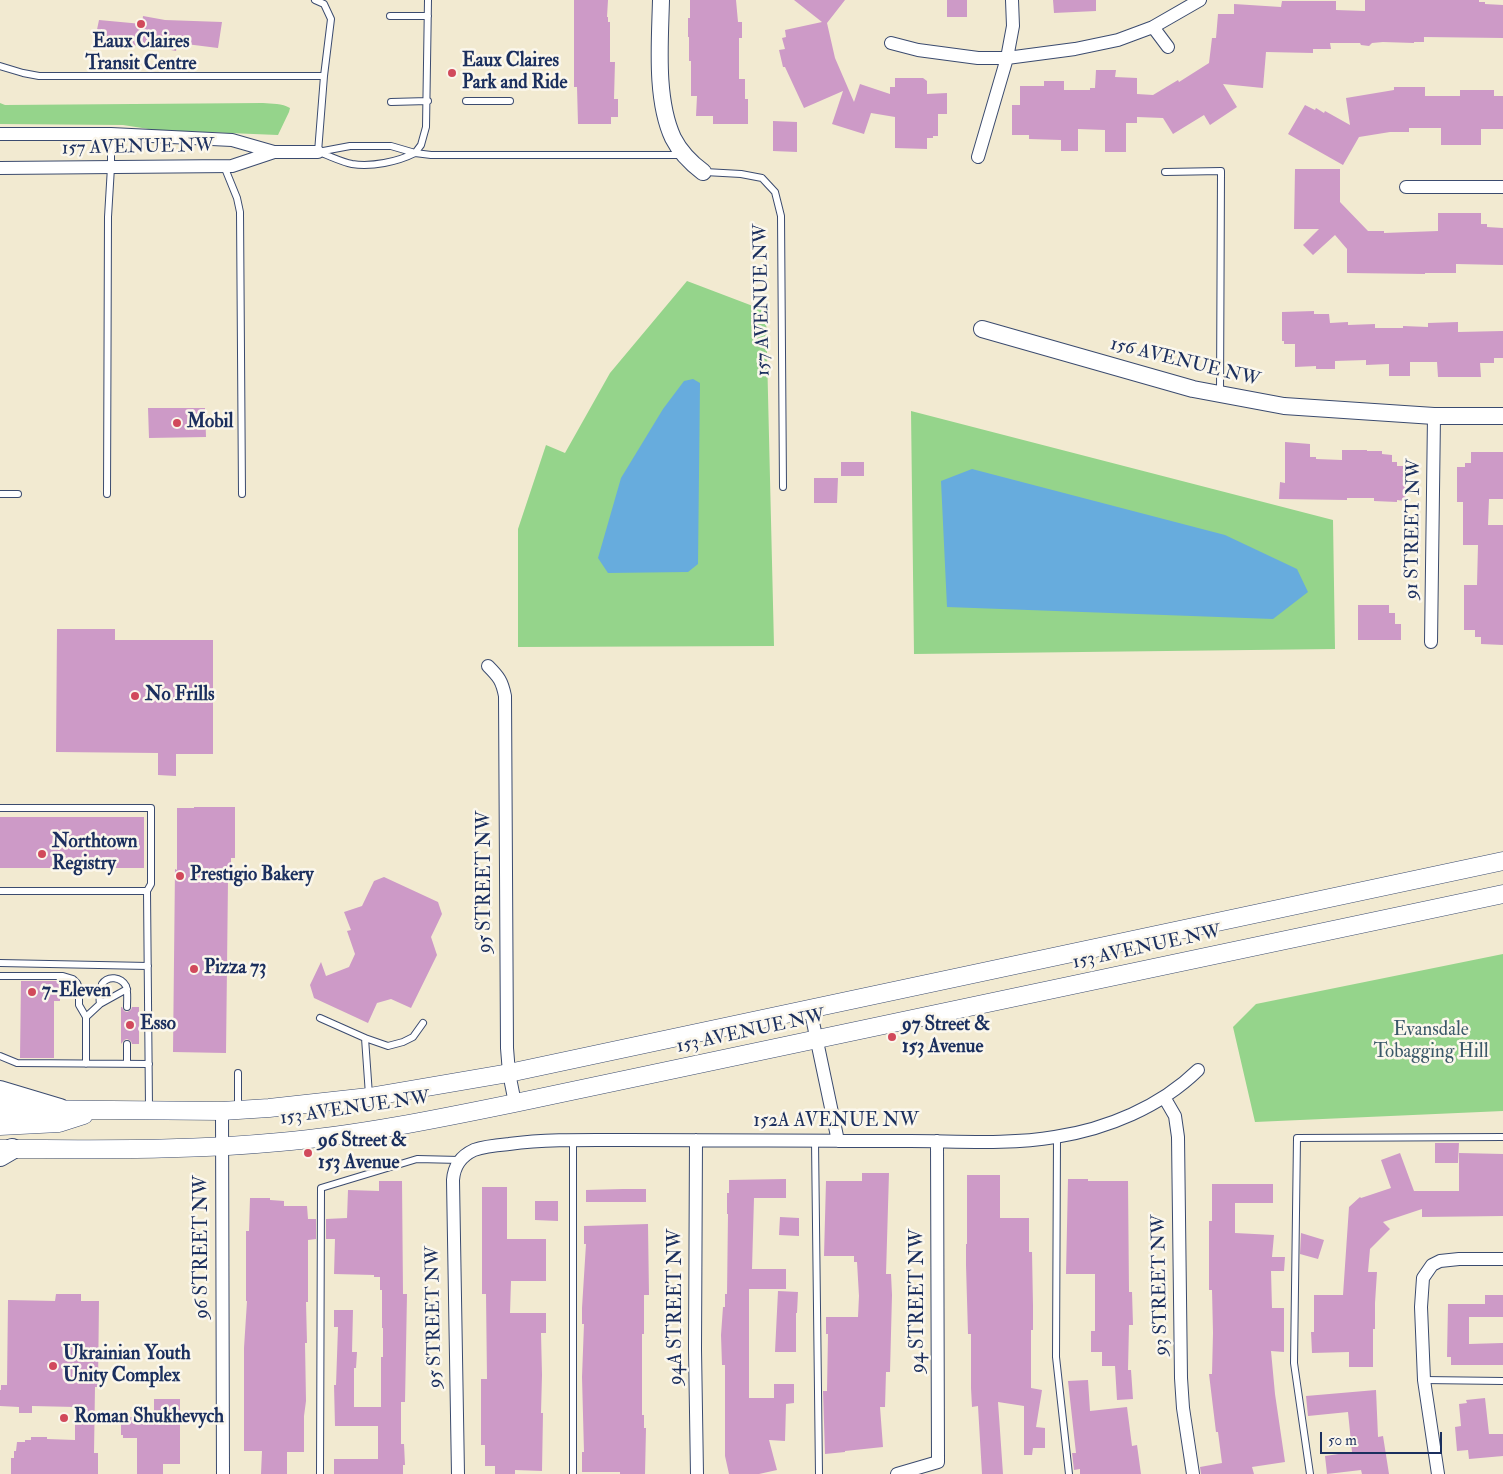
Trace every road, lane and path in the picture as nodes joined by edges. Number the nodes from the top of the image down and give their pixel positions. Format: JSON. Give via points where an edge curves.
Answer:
{"nodes":[{"id":1,"x":315,"y":0,"type":"edge"},
{"id":2,"x":428,"y":0,"type":"edge"},
{"id":3,"x":661,"y":0,"type":"edge"},
{"id":4,"x":1012,"y":0,"type":"edge"},
{"id":5,"x":1200,"y":0,"type":"edge"},
{"id":6,"x":390,"y":16,"type":"dead end"},
{"id":7,"x":428,"y":16,"type":"junction"},
{"id":8,"x":1153,"y":27,"type":"junction"},
{"id":9,"x":891,"y":43,"type":"dead end"},
{"id":10,"x":1168,"y":47,"type":"dead end"},
{"id":11,"x":1006,"y":58,"type":"junction"},
{"id":12,"x":0,"y":66,"type":"edge"},
{"id":13,"x":324,"y":76,"type":"junction"},
{"id":14,"x":428,"y":101,"type":"junction"},
{"id":15,"x":466,"y":101,"type":"dead end"},
{"id":16,"x":510,"y":101,"type":"dead end"},
{"id":17,"x":391,"y":102,"type":"dead end"},
{"id":18,"x":0,"y":134,"type":"edge"},
{"id":19,"x":111,"y":134,"type":"junction"},
{"id":20,"x":274,"y":152,"type":"junction"},
{"id":21,"x":318,"y":152,"type":"junction"},
{"id":22,"x":415,"y":153,"type":"junction"},
{"id":23,"x":684,"y":154,"type":"junction"},
{"id":24,"x":978,"y":158,"type":"dead end"},
{"id":25,"x":224,"y":166,"type":"junction"},
{"id":26,"x":111,"y":167,"type":"junction"},
{"id":27,"x":0,"y":168,"type":"edge"},
{"id":28,"x":703,"y":172,"type":"joint"},
{"id":29,"x":1165,"y":172,"type":"dead end"},
{"id":30,"x":1406,"y":186,"type":"dead end"},
{"id":31,"x":1503,"y":186,"type":"edge"},
{"id":32,"x":982,"y":329,"type":"dead end"},
{"id":33,"x":1220,"y":394,"type":"junction"},
{"id":34,"x":1434,"y":416,"type":"junction"},
{"id":35,"x":1503,"y":416,"type":"edge"},
{"id":36,"x":783,"y":487,"type":"dead end"},
{"id":37,"x":0,"y":494,"type":"edge"},
{"id":38,"x":18,"y":494,"type":"dead end"},
{"id":39,"x":107,"y":494,"type":"dead end"},
{"id":40,"x":242,"y":494,"type":"dead end"},
{"id":41,"x":1431,"y":642,"type":"dead end"},
{"id":42,"x":488,"y":666,"type":"dead end"},
{"id":43,"x":0,"y":808,"type":"edge"},
{"id":44,"x":1503,"y":861,"type":"edge"},
{"id":45,"x":0,"y":892,"type":"edge"},
{"id":46,"x":147,"y":892,"type":"junction"},
{"id":47,"x":1503,"y":894,"type":"edge"},
{"id":48,"x":0,"y":963,"type":"edge"},
{"id":49,"x":148,"y":966,"type":"junction"},
{"id":50,"x":0,"y":976,"type":"edge"},
{"id":51,"x":127,"y":989,"type":"junction"},
{"id":52,"x":100,"y":1004,"type":"junction"},
{"id":53,"x":127,"y":1007,"type":"dead end"},
{"id":54,"x":810,"y":1008,"type":"junction"},
{"id":55,"x":86,"y":1017,"type":"junction"},
{"id":56,"x":320,"y":1018,"type":"dead end"},
{"id":57,"x":423,"y":1023,"type":"dead end"},
{"id":58,"x":365,"y":1038,"type":"junction"},
{"id":59,"x":817,"y":1040,"type":"junction"},
{"id":60,"x":127,"y":1044,"type":"dead end"},
{"id":61,"x":0,"y":1056,"type":"edge"},
{"id":62,"x":86,"y":1064,"type":"junction"},
{"id":63,"x":127,"y":1064,"type":"junction"},
{"id":64,"x":149,"y":1064,"type":"junction"},
{"id":65,"x":1198,"y":1070,"type":"dead end"},
{"id":66,"x":238,"y":1073,"type":"dead end"},
{"id":67,"x":509,"y":1073,"type":"junction"},
{"id":68,"x":0,"y":1091,"type":"edge"},
{"id":69,"x":369,"y":1097,"type":"junction"},
{"id":70,"x":1164,"y":1097,"type":"junction"},
{"id":71,"x":515,"y":1104,"type":"junction"},
{"id":72,"x":0,"y":1109,"type":"edge"},
{"id":73,"x":60,"y":1109,"type":"junction"},
{"id":74,"x":102,"y":1110,"type":"junction"},
{"id":75,"x":149,"y":1110,"type":"junction"},
{"id":76,"x":230,"y":1110,"type":"junction"},
{"id":77,"x":0,"y":1126,"type":"edge"},
{"id":78,"x":1057,"y":1137,"type":"junction"},
{"id":79,"x":1503,"y":1137,"type":"edge"},
{"id":80,"x":573,"y":1140,"type":"junction"},
{"id":81,"x":696,"y":1140,"type":"junction"},
{"id":82,"x":815,"y":1141,"type":"junction"},
{"id":83,"x":838,"y":1141,"type":"junction"},
{"id":84,"x":937,"y":1141,"type":"junction"},
{"id":85,"x":222,"y":1147,"type":"junction"},
{"id":86,"x":4,"y":1152,"type":"edge"},
{"id":87,"x":460,"y":1160,"type":"junction"},
{"id":88,"x":1503,"y":1259,"type":"edge"},
{"id":89,"x":1424,"y":1380,"type":"junction"},
{"id":90,"x":1503,"y":1381,"type":"edge"},
{"id":91,"x":223,"y":1474,"type":"edge"},
{"id":92,"x":320,"y":1474,"type":"edge"},
{"id":93,"x":458,"y":1474,"type":"edge"},
{"id":94,"x":573,"y":1474,"type":"edge"},
{"id":95,"x":697,"y":1474,"type":"edge"},
{"id":96,"x":819,"y":1474,"type":"edge"},
{"id":97,"x":897,"y":1474,"type":"edge"},
{"id":98,"x":1069,"y":1474,"type":"edge"},
{"id":99,"x":1193,"y":1474,"type":"edge"},
{"id":100,"x":1310,"y":1474,"type":"edge"},
{"id":101,"x":1438,"y":1474,"type":"edge"}],
"edges":[{"from":1,"to":13,"type":"lane","via":[[324,4],[331,19]]},
{"from":2,"to":7,"type":"lane"},
{"from":3,"to":23,"type":"street","via":[[663,103],[673,137]]},
{"from":4,"to":11,"type":"street","via":[[1012,26]]},
{"from":5,"to":8,"type":"street"},
{"from":6,"to":7,"type":"lane"},
{"from":7,"to":14,"type":"lane"},
{"from":8,"to":10,"type":"street"},
{"from":8,"to":11,"type":"street","via":[[1118,40]]},
{"from":9,"to":11,"type":"street","via":[[978,58]]},
{"from":11,"to":24,"type":"street"},
{"from":12,"to":13,"type":"lane","via":[[39,76]]},
{"from":13,"to":21,"type":"lane"},
{"from":14,"to":17,"type":"lane"},
{"from":14,"to":22,"type":"lane","via":[[424,136]]},
{"from":15,"to":16,"type":"lane"},
{"from":18,"to":19,"type":"street","name":"157 AVENUE NW"},
{"from":19,"to":20,"type":"street","name":"157 AVENUE NW","via":[[232,140]]},
{"from":19,"to":26,"type":"lane"},
{"from":20,"to":21,"type":"street","name":"157 AVENUE NW"},
{"from":20,"to":25,"type":"street","name":"157 AVENUE NW"},
{"from":21,"to":22,"type":"lane","name":"157 AVENUE NW","via":[[350,146],[391,146]]},
{"from":21,"to":22,"type":"lane","name":"157 AVENUE NW","via":[[351,164],[383,164]]},
{"from":22,"to":23,"type":"lane","name":"157 AVENUE NW"},
{"from":23,"to":28,"type":"street"},
{"from":25,"to":26,"type":"street","name":"157 AVENUE NW"},
{"from":25,"to":40,"type":"lane","via":[[240,212]]},
{"from":26,"to":27,"type":"street","name":"157 AVENUE NW"},
{"from":26,"to":39,"type":"lane"},
{"from":28,"to":36,"type":"lane","name":"157 AVENUE NW","via":[[762,178],[775,192],[781,216]]},
{"from":29,"to":33,"type":"lane","via":[[1221,171]]},
{"from":30,"to":31,"type":"street"},
{"from":32,"to":33,"type":"street","name":"156 AVENUE NW"},
{"from":33,"to":34,"type":"street","name":"156 AVENUE NW","via":[[1284,406]]},
{"from":34,"to":35,"type":"street","name":"156 AVENUE NW"},
{"from":34,"to":41,"type":"street","name":"91 STREET NW"},
{"from":37,"to":38,"type":"lane"},
{"from":42,"to":67,"type":"street","name":"95 STREET NW","via":[[499,676],[505,696]]},
{"from":43,"to":46,"type":"lane","via":[[151,808],[151,884]]},
{"from":44,"to":54,"type":"main road","name":"153 AVENUE NW"},
{"from":45,"to":46,"type":"lane"},
{"from":46,"to":49,"type":"lane"},
{"from":47,"to":59,"type":"main road","name":"153 AVENUE NW"},
{"from":48,"to":49,"type":"lane"},
{"from":49,"to":64,"type":"lane"},
{"from":50,"to":55,"type":"lane","via":[[63,976],[73,979],[79,988],[80,1006]]},
{"from":51,"to":52,"type":"lane"},
{"from":51,"to":52,"type":"lane","via":[[121,980],[106,980],[100,991]]},
{"from":51,"to":53,"type":"lane"},
{"from":52,"to":55,"type":"lane"},
{"from":54,"to":59,"type":"street"},
{"from":54,"to":67,"type":"main road","name":"153 AVENUE NW"},
{"from":55,"to":62,"type":"lane"},
{"from":56,"to":58,"type":"lane"},
{"from":57,"to":58,"type":"lane","via":[[413,1037],[388,1046]]},
{"from":58,"to":69,"type":"lane"},
{"from":59,"to":71,"type":"main road","name":"153 AVENUE NW"},
{"from":59,"to":83,"type":"street"},
{"from":60,"to":63,"type":"lane"},
{"from":61,"to":62,"type":"lane","via":[[17,1063]]},
{"from":62,"to":63,"type":"lane"},
{"from":63,"to":64,"type":"lane"},
{"from":64,"to":75,"type":"lane"},
{"from":65,"to":70,"type":"street","name":"152A AVENUE NW"},
{"from":66,"to":76,"type":"lane"},
{"from":67,"to":69,"type":"main road","name":"153 AVENUE NW"},
{"from":67,"to":71,"type":"street","name":"95 STREET NW"},
{"from":68,"to":73,"type":"main road"},
{"from":69,"to":76,"type":"main road","name":"153 AVENUE NW"},
{"from":70,"to":78,"type":"street","name":"152A AVENUE NW","via":[[1120,1119]]},
{"from":70,"to":99,"type":"street","name":"93 STREET NW","via":[[1175,1116],[1178,1137],[1181,1378]]},
{"from":71,"to":85,"type":"main road","name":"153 AVENUE NW","via":[[373,1131]]},
{"from":72,"to":73,"type":"main road","name":"153 AVENUE NW"},
{"from":73,"to":74,"type":"main road","name":"153 AVENUE NW"},
{"from":74,"to":75,"type":"main road","name":"153 AVENUE NW"},
{"from":74,"to":77,"type":"main road","via":[[59,1123]]},
{"from":75,"to":76,"type":"main road","name":"153 AVENUE NW"},
{"from":76,"to":85,"type":"street","name":"96 STREET NW"},
{"from":78,"to":84,"type":"street","name":"152A AVENUE NW","via":[[1023,1141]]},
{"from":78,"to":98,"type":"lane","via":[[1056,1357]]},
{"from":79,"to":100,"type":"lane","via":[[1297,1138],[1294,1363]]},
{"from":80,"to":81,"type":"street","name":"152A AVENUE NW"},
{"from":80,"to":87,"type":"street","name":"152A AVENUE NW","via":[[485,1147]]},
{"from":80,"to":94,"type":"lane"},
{"from":81,"to":82,"type":"street","name":"152A AVENUE NW"},
{"from":81,"to":95,"type":"street","name":"94A STREET NW"},
{"from":82,"to":83,"type":"street","name":"152A AVENUE NW"},
{"from":82,"to":96,"type":"lane"},
{"from":83,"to":84,"type":"street","name":"152A AVENUE NW"},
{"from":84,"to":97,"type":"street","name":"94 STREET NW","via":[[938,1462]]},
{"from":85,"to":86,"type":"main road","name":"153 AVENUE NW"},
{"from":85,"to":91,"type":"street","name":"96 STREET NW"},
{"from":87,"to":92,"type":"lane","via":[[417,1159],[321,1188]]},
{"from":87,"to":93,"type":"street","name":"95 STREET NW","via":[[453,1180]]},
{"from":88,"to":89,"type":"street","via":[[1448,1259],[1432,1265],[1423,1278]]},
{"from":89,"to":90,"type":"lane"},
{"from":89,"to":101,"type":"street"}]}
